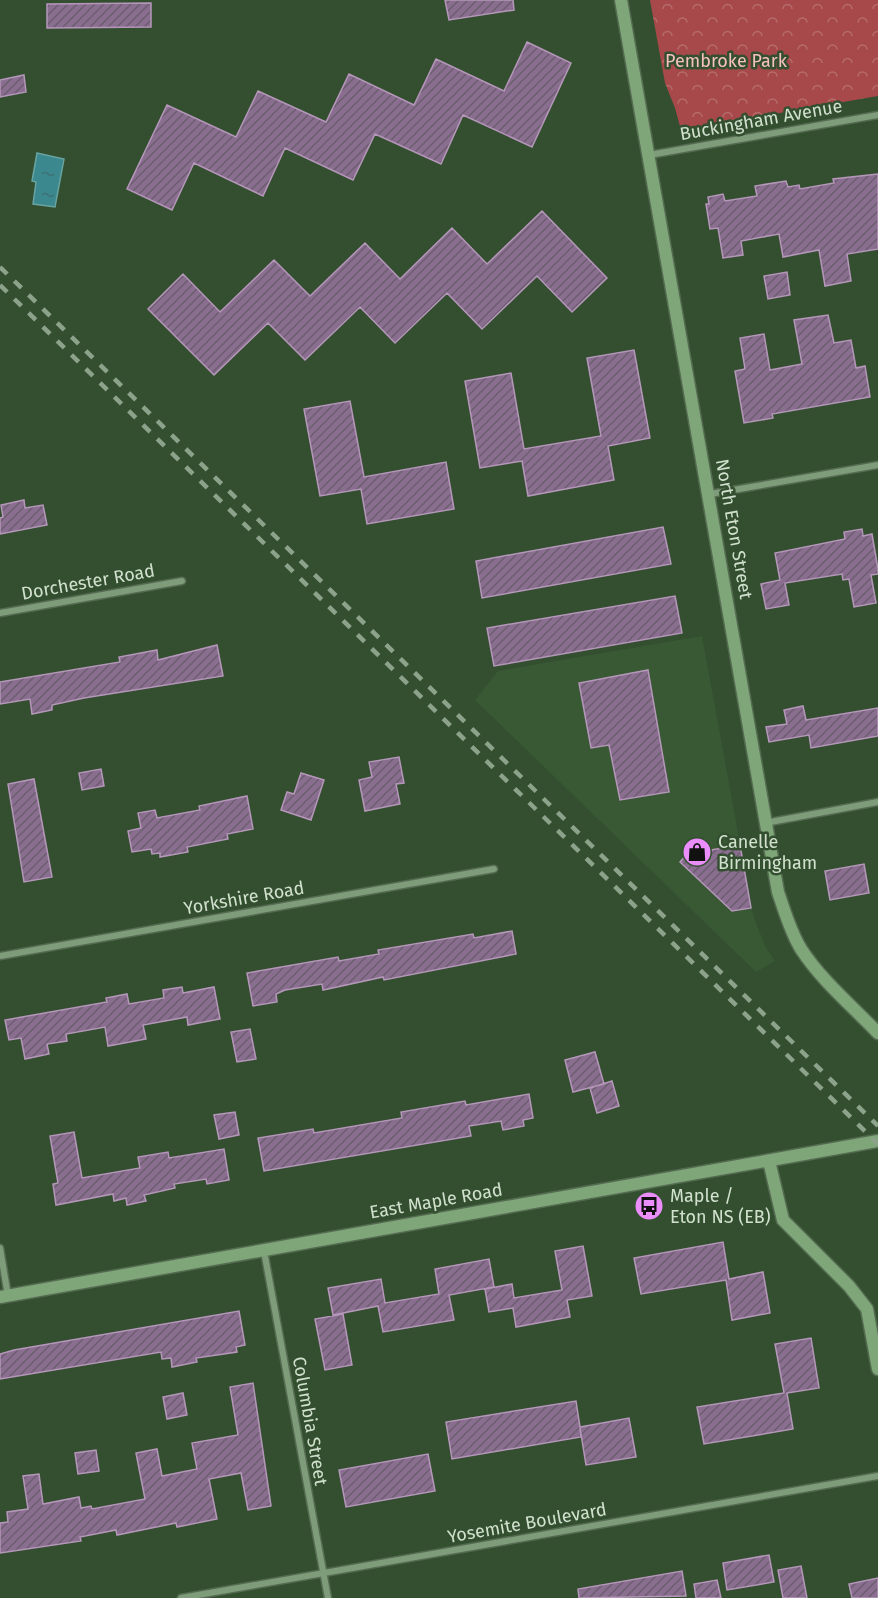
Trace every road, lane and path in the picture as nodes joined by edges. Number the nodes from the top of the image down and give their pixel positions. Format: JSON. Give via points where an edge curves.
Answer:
{"nodes":[{"id":1,"x":621,"y":0,"type":"edge"},
{"id":2,"x":878,"y":115,"type":"edge"},
{"id":3,"x":649,"y":155,"type":"junction"},
{"id":4,"x":878,"y":465,"type":"edge"},
{"id":5,"x":710,"y":494,"type":"junction"},
{"id":6,"x":182,"y":581,"type":"dead end"},
{"id":7,"x":0,"y":613,"type":"edge"},
{"id":8,"x":878,"y":802,"type":"edge"},
{"id":9,"x":764,"y":823,"type":"junction"},
{"id":10,"x":494,"y":869,"type":"dead end"},
{"id":11,"x":0,"y":956,"type":"edge"},
{"id":12,"x":878,"y":1033,"type":"edge"},
{"id":13,"x":878,"y":1141,"type":"edge"},
{"id":14,"x":769,"y":1161,"type":"junction"},
{"id":15,"x":0,"y":1248,"type":"edge"},
{"id":16,"x":264,"y":1250,"type":"junction"},
{"id":17,"x":4,"y":1297,"type":"edge"},
{"id":18,"x":878,"y":1369,"type":"edge"},
{"id":19,"x":878,"y":1476,"type":"edge"},
{"id":20,"x":323,"y":1573,"type":"junction"},
{"id":21,"x":181,"y":1598,"type":"edge"},
{"id":22,"x":328,"y":1598,"type":"edge"}],
"edges":[{"from":1,"to":3,"type":"street","name":"North Eton Street"},
{"from":2,"to":3,"type":"street","name":"Buckingham Avenue"},
{"from":3,"to":5,"type":"street","name":"North Eton Street"},
{"from":4,"to":5,"type":"street"},
{"from":5,"to":9,"type":"street","name":"North Eton Street"},
{"from":6,"to":7,"type":"street","name":"Dorchester Road"},
{"from":8,"to":9,"type":"street"},
{"from":9,"to":12,"type":"street","name":"North Eton Street","via":[[778,892],[802,950]]},
{"from":10,"to":11,"type":"street","name":"Yorkshire Road"},
{"from":13,"to":14,"type":"street","name":"East Maple Road"},
{"from":14,"to":16,"type":"street","name":"East Maple Road"},
{"from":14,"to":18,"type":"street","via":[[783,1220],[867,1309]]},
{"from":15,"to":17,"type":"street"},
{"from":16,"to":17,"type":"street","name":"East Maple Road"},
{"from":16,"to":20,"type":"street","name":"Columbia Street"},
{"from":19,"to":20,"type":"street","name":"Yosemite Boulevard"},
{"from":20,"to":21,"type":"street","name":"Yosemite Boulevard"},
{"from":20,"to":22,"type":"street","name":"Columbia Street"}]}
